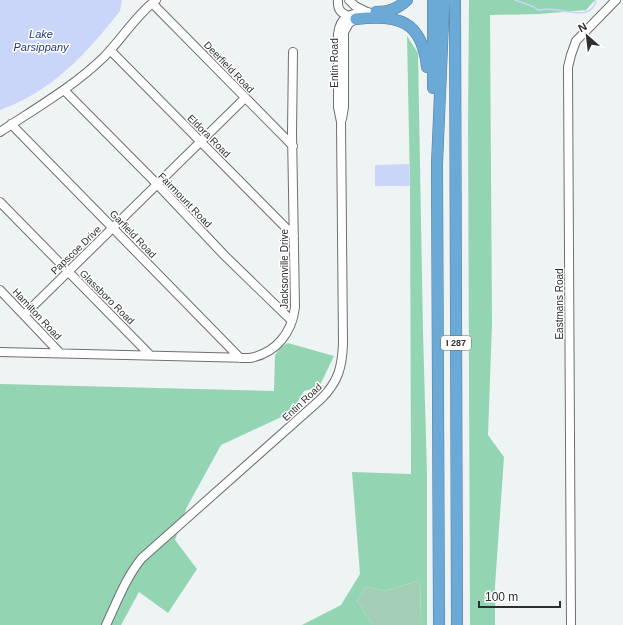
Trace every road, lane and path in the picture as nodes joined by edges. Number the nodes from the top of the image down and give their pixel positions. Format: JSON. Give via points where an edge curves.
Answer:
{"nodes":[{"id":1,"x":338,"y":0,"type":"edge"},
{"id":2,"x":349,"y":0,"type":"edge"},
{"id":3,"x":407,"y":0,"type":"edge"},
{"id":4,"x":433,"y":0,"type":"edge"},
{"id":5,"x":444,"y":0,"type":"edge"},
{"id":6,"x":455,"y":0,"type":"edge"},
{"id":7,"x":616,"y":0,"type":"edge"},
{"id":8,"x":154,"y":1,"type":"edge"},
{"id":9,"x":368,"y":12,"type":"junction"},
{"id":10,"x":352,"y":17,"type":"junction"},
{"id":11,"x":110,"y":50,"type":"junction"},
{"id":12,"x":293,"y":52,"type":"dead end"},
{"id":13,"x":64,"y":90,"type":"junction"},
{"id":14,"x":245,"y":98,"type":"junction"},
{"id":15,"x":433,"y":98,"type":"junction"},
{"id":16,"x":12,"y":124,"type":"junction"},
{"id":17,"x":0,"y":132,"type":"edge"},
{"id":18,"x":201,"y":141,"type":"junction"},
{"id":19,"x":293,"y":146,"type":"junction"},
{"id":20,"x":437,"y":164,"type":"junction"},
{"id":21,"x":157,"y":184,"type":"junction"},
{"id":22,"x":0,"y":202,"type":"edge"},
{"id":23,"x":113,"y":228,"type":"junction"},
{"id":24,"x":294,"y":236,"type":"junction"},
{"id":25,"x":68,"y":272,"type":"junction"},
{"id":26,"x":0,"y":290,"type":"edge"},
{"id":27,"x":24,"y":315,"type":"junction"},
{"id":28,"x":292,"y":321,"type":"junction"},
{"id":29,"x":0,"y":352,"type":"edge"},
{"id":30,"x":60,"y":353,"type":"junction"},
{"id":31,"x":150,"y":355,"type":"junction"},
{"id":32,"x":240,"y":358,"type":"junction"},
{"id":33,"x":106,"y":625,"type":"edge"},
{"id":34,"x":439,"y":625,"type":"edge"},
{"id":35,"x":457,"y":625,"type":"edge"},
{"id":36,"x":571,"y":625,"type":"edge"}],
"edges":[{"from":1,"to":10,"type":"street","via":[[339,10]]},
{"from":2,"to":9,"type":"street"},
{"from":3,"to":9,"type":"highway","via":[[392,11]]},
{"from":4,"to":15,"type":"highway","number":"I 287"},
{"from":5,"to":20,"type":"highway"},
{"from":6,"to":35,"type":"highway","number":"I 287"},
{"from":7,"to":36,"type":"street","name":"Eastmans Road","via":[[576,41],[568,67]]},
{"from":8,"to":11,"type":"street"},
{"from":8,"to":14,"type":"street","name":"Deerfield Road"},
{"from":9,"to":10,"type":"street","via":[[354,13]]},
{"from":10,"to":15,"type":"highway","via":[[395,19],[417,33],[424,46],[428,85]]},
{"from":10,"to":33,"type":"street","name":"Entin Road","via":[[344,32],[344,107],[341,122],[344,344],[336,380],[321,399],[142,558],[127,580]]},
{"from":11,"to":13,"type":"street","via":[[86,74]]},
{"from":11,"to":18,"type":"street","name":"Eldora Road"},
{"from":12,"to":19,"type":"street","name":"Jacksonville Drive"},
{"from":13,"to":16,"type":"street"},
{"from":13,"to":21,"type":"street","name":"Fairmount Road"},
{"from":14,"to":18,"type":"street","name":"Papscoe Drive"},
{"from":14,"to":19,"type":"street","name":"Deerfield Road"},
{"from":15,"to":20,"type":"highway","number":"I 287","via":[[432,142]]},
{"from":16,"to":17,"type":"street"},
{"from":16,"to":23,"type":"street","name":"Garfield Road"},
{"from":18,"to":21,"type":"street","name":"Papscoe Drive"},
{"from":18,"to":24,"type":"street","name":"Eldora Road"},
{"from":19,"to":24,"type":"street","name":"Jacksonville Drive"},
{"from":20,"to":34,"type":"highway","number":"I 287"},
{"from":21,"to":23,"type":"street","name":"Papscoe Drive"},
{"from":21,"to":28,"type":"street","name":"Fairmount Road","via":[[224,256]]},
{"from":22,"to":25,"type":"street","name":"Glassboro Road"},
{"from":23,"to":25,"type":"street","name":"Papscoe Drive"},
{"from":23,"to":32,"type":"street","name":"Garfield Road"},
{"from":24,"to":28,"type":"street","name":"Jacksonville Drive","via":[[295,307]]},
{"from":25,"to":27,"type":"street","name":"Papscoe Drive"},
{"from":25,"to":31,"type":"street","name":"Glassboro Road"},
{"from":26,"to":27,"type":"street","name":"Hamilton Road"},
{"from":27,"to":30,"type":"street","name":"Hamilton Road"},
{"from":28,"to":32,"type":"street","name":"Jacksonville Drive","via":[[282,340],[271,350],[258,356]]},
{"from":29,"to":30,"type":"street","name":"Jacksonville Drive"},
{"from":30,"to":31,"type":"street","name":"Jacksonville Drive"},
{"from":31,"to":32,"type":"street","name":"Jacksonville Drive"}]}
